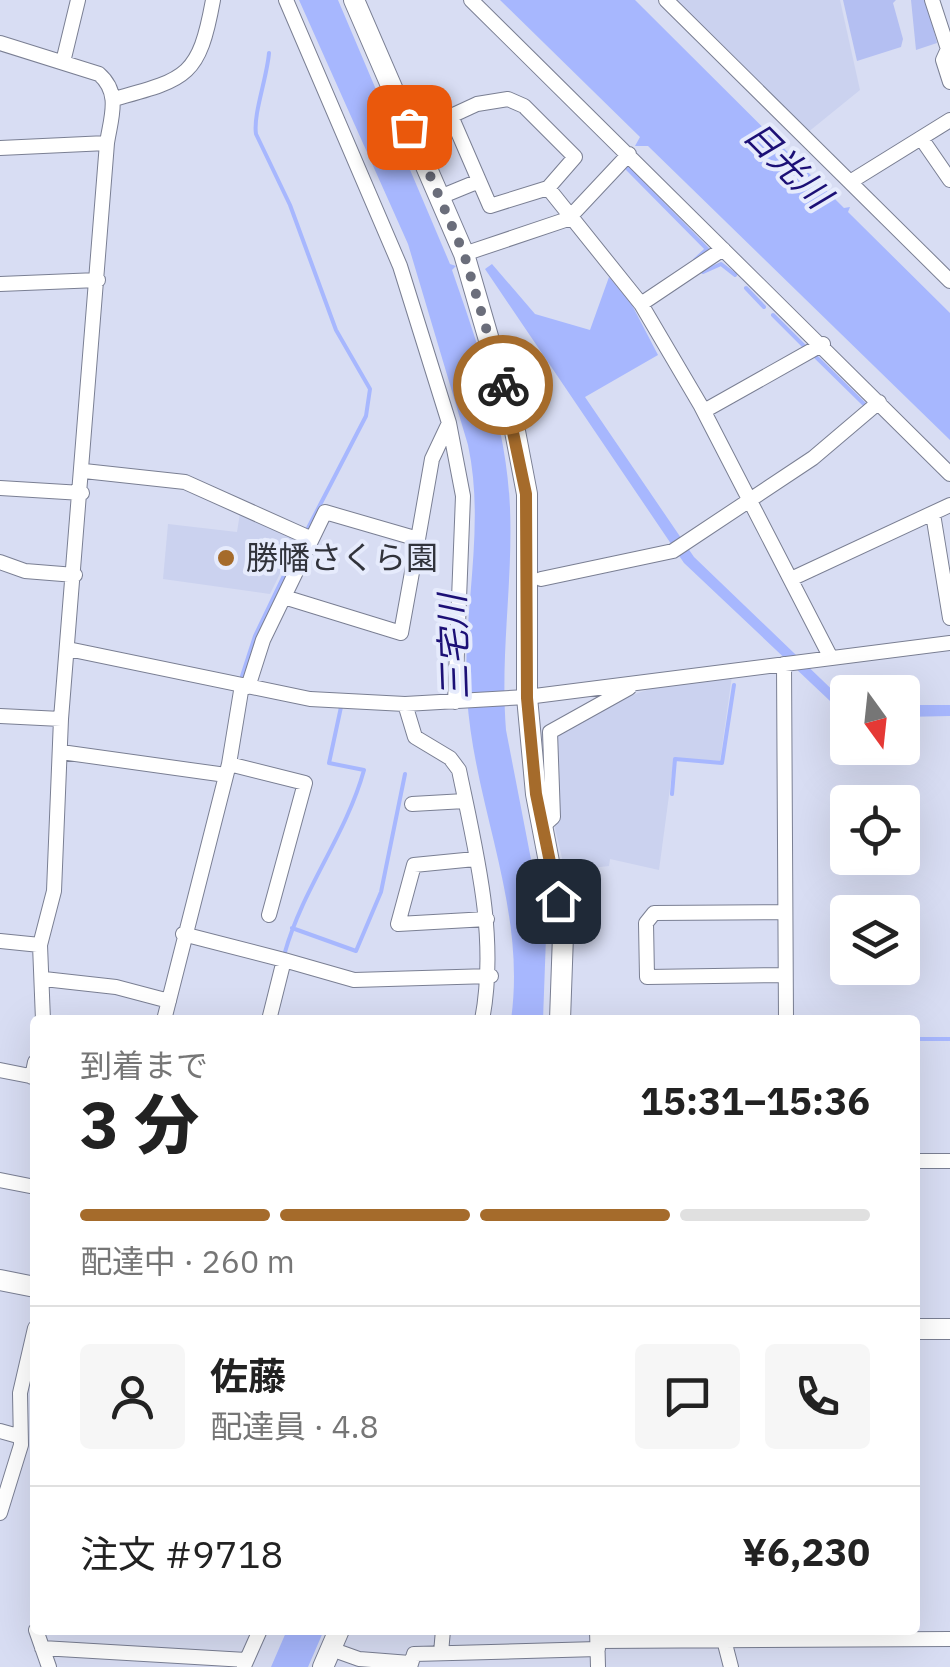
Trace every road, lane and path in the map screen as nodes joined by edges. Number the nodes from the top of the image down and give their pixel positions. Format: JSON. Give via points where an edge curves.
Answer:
{"nodes":[{"id":1,"x":78,"y":0,"type":"edge"},
{"id":2,"x":213,"y":0,"type":"edge"},
{"id":3,"x":286,"y":0,"type":"edge"},
{"id":4,"x":354,"y":0,"type":"edge"},
{"id":5,"x":471,"y":0,"type":"edge"},
{"id":6,"x":666,"y":0,"type":"edge"},
{"id":7,"x":932,"y":0,"type":"edge"},
{"id":8,"x":0,"y":44,"type":"edge"},
{"id":9,"x":64,"y":62,"type":"junction"},
{"id":10,"x":950,"y":82,"type":"edge"},
{"id":11,"x":114,"y":99,"type":"junction"},
{"id":12,"x":950,"y":120,"type":"edge"},
{"id":13,"x":922,"y":138,"type":"junction"},
{"id":14,"x":107,"y":143,"type":"junction"},
{"id":15,"x":0,"y":148,"type":"edge"},
{"id":16,"x":629,"y":154,"type":"junction"},
{"id":17,"x":950,"y":180,"type":"edge"},
{"id":18,"x":479,"y":181,"type":"junction"},
{"id":19,"x":850,"y":182,"type":"junction"},
{"id":20,"x":548,"y":188,"type":"junction"},
{"id":21,"x":440,"y":197,"type":"junction"},
{"id":22,"x":568,"y":219,"type":"junction"},
{"id":23,"x":723,"y":249,"type":"junction"},
{"id":24,"x":464,"y":254,"type":"junction"},
{"id":25,"x":98,"y":280,"type":"junction"},
{"id":26,"x":950,"y":281,"type":"edge"},
{"id":27,"x":0,"y":284,"type":"edge"},
{"id":28,"x":641,"y":304,"type":"junction"},
{"id":29,"x":823,"y":344,"type":"junction"},
{"id":30,"x":879,"y":402,"type":"junction"},
{"id":31,"x":704,"y":411,"type":"junction"},
{"id":32,"x":449,"y":423,"type":"junction"},
{"id":33,"x":84,"y":471,"type":"junction"},
{"id":34,"x":950,"y":474,"type":"edge"},
{"id":35,"x":0,"y":488,"type":"edge"},
{"id":36,"x":82,"y":493,"type":"junction"},
{"id":37,"x":750,"y":500,"type":"junction"},
{"id":38,"x":950,"y":504,"type":"edge"},
{"id":39,"x":933,"y":514,"type":"junction"},
{"id":40,"x":306,"y":537,"type":"junction"},
{"id":41,"x":418,"y":539,"type":"junction"},
{"id":42,"x":0,"y":562,"type":"edge"},
{"id":43,"x":75,"y":575,"type":"junction"},
{"id":44,"x":791,"y":578,"type":"junction"},
{"id":45,"x":541,"y":579,"type":"dead end"},
{"id":46,"x":284,"y":597,"type":"junction"},
{"id":47,"x":950,"y":618,"type":"edge"},
{"id":48,"x":950,"y":643,"type":"edge"},
{"id":49,"x":68,"y":650,"type":"junction"},
{"id":50,"x":831,"y":658,"type":"junction"},
{"id":51,"x":786,"y":664,"type":"junction"},
{"id":52,"x":638,"y":684,"type":"junction"},
{"id":53,"x":245,"y":686,"type":"junction"},
{"id":54,"x":519,"y":698,"type":"junction"},
{"id":55,"x":459,"y":702,"type":"junction"},
{"id":56,"x":406,"y":704,"type":"junction"},
{"id":57,"x":0,"y":716,"type":"edge"},
{"id":58,"x":60,"y":719,"type":"junction"},
{"id":59,"x":61,"y":752,"type":"junction"},
{"id":60,"x":227,"y":770,"type":"junction"},
{"id":61,"x":465,"y":801,"type":"junction"},
{"id":62,"x":412,"y":804,"type":"dead end"},
{"id":63,"x":543,"y":826,"type":"junction"},
{"id":64,"x":475,"y":859,"type":"junction"},
{"id":65,"x":785,"y":912,"type":"junction"},
{"id":66,"x":269,"y":915,"type":"dead end"},
{"id":67,"x":487,"y":919,"type":"junction"},
{"id":68,"x":183,"y":934,"type":"junction"},
{"id":69,"x":0,"y":941,"type":"edge"},
{"id":70,"x":40,"y":945,"type":"junction"},
{"id":71,"x":284,"y":960,"type":"junction"},
{"id":72,"x":786,"y":975,"type":"junction"},
{"id":73,"x":491,"y":976,"type":"junction"},
{"id":74,"x":44,"y":979,"type":"junction"},
{"id":75,"x":169,"y":1001,"type":"junction"},
{"id":76,"x":43,"y":1015,"type":"edge"},
{"id":77,"x":165,"y":1015,"type":"edge"},
{"id":78,"x":270,"y":1015,"type":"edge"},
{"id":79,"x":483,"y":1015,"type":"edge"},
{"id":80,"x":560,"y":1015,"type":"edge"},
{"id":81,"x":786,"y":1015,"type":"edge"},
{"id":82,"x":0,"y":1070,"type":"edge"},
{"id":83,"x":30,"y":1072,"type":"edge"},
{"id":84,"x":920,"y":1161,"type":"edge"},
{"id":85,"x":950,"y":1161,"type":"edge"},
{"id":86,"x":0,"y":1180,"type":"edge"},
{"id":87,"x":30,"y":1186,"type":"edge"},
{"id":88,"x":0,"y":1280,"type":"edge"},
{"id":89,"x":30,"y":1286,"type":"edge"},
{"id":90,"x":950,"y":1329,"type":"edge"},
{"id":91,"x":920,"y":1330,"type":"edge"},
{"id":92,"x":30,"y":1350,"type":"edge"},
{"id":93,"x":0,"y":1430,"type":"edge"},
{"id":94,"x":18,"y":1436,"type":"junction"},
{"id":95,"x":0,"y":1513,"type":"edge"},
{"id":96,"x":38,"y":1635,"type":"edge"},
{"id":97,"x":258,"y":1635,"type":"edge"},
{"id":98,"x":442,"y":1635,"type":"edge"},
{"id":99,"x":789,"y":1635,"type":"edge"},
{"id":100,"x":950,"y":1639,"type":"edge"},
{"id":101,"x":598,"y":1640,"type":"edge"},
{"id":102,"x":724,"y":1640,"type":"junction"},
{"id":103,"x":42,"y":1648,"type":"junction"},
{"id":104,"x":331,"y":1648,"type":"edge"},
{"id":105,"x":441,"y":1653,"type":"junction"},
{"id":106,"x":245,"y":1664,"type":"edge"},
{"id":107,"x":410,"y":1665,"type":"edge"},
{"id":108,"x":49,"y":1667,"type":"edge"},
{"id":109,"x":598,"y":1667,"type":"edge"},
{"id":110,"x":731,"y":1667,"type":"edge"}],
"edges":[{"from":1,"to":9,"type":"street"},
{"from":2,"to":11,"type":"street","via":[[204,45],[184,76]]},
{"from":3,"to":32,"type":"street","via":[[400,266]]},
{"from":4,"to":21,"type":"main road"},
{"from":5,"to":16,"type":"street"},
{"from":6,"to":19,"type":"street"},
{"from":7,"to":10,"type":"street","via":[[948,49],[943,60]]},
{"from":8,"to":9,"type":"street"},
{"from":9,"to":11,"type":"street","via":[[99,74]]},
{"from":11,"to":14,"type":"street"},
{"from":12,"to":13,"type":"street"},
{"from":13,"to":17,"type":"street"},
{"from":13,"to":19,"type":"street"},
{"from":14,"to":15,"type":"street"},
{"from":14,"to":25,"type":"street"},
{"from":16,"to":22,"type":"street"},
{"from":16,"to":23,"type":"street"},
{"from":18,"to":20,"type":"street","via":[[490,206]]},
{"from":18,"to":20,"type":"street","via":[[451,116],[508,99],[524,106],[576,157]]},
{"from":18,"to":21,"type":"street"},
{"from":19,"to":26,"type":"street"},
{"from":20,"to":22,"type":"street"},
{"from":21,"to":24,"type":"main road"},
{"from":22,"to":24,"type":"street"},
{"from":22,"to":28,"type":"street"},
{"from":23,"to":28,"type":"street"},
{"from":23,"to":29,"type":"street"},
{"from":24,"to":54,"type":"main road","via":[[495,352],[526,494]]},
{"from":25,"to":27,"type":"street"},
{"from":25,"to":33,"type":"street"},
{"from":28,"to":31,"type":"street"},
{"from":29,"to":30,"type":"street"},
{"from":29,"to":31,"type":"street"},
{"from":30,"to":34,"type":"street"},
{"from":30,"to":37,"type":"street"},
{"from":31,"to":37,"type":"street"},
{"from":32,"to":41,"type":"street","via":[[432,460]]},
{"from":32,"to":55,"type":"street","via":[[464,496]]},
{"from":33,"to":36,"type":"street"},
{"from":33,"to":40,"type":"street","via":[[185,482]]},
{"from":35,"to":36,"type":"street"},
{"from":36,"to":43,"type":"street"},
{"from":37,"to":44,"type":"street"},
{"from":37,"to":45,"type":"street","via":[[673,551]]},
{"from":38,"to":39,"type":"street"},
{"from":39,"to":44,"type":"street"},
{"from":39,"to":47,"type":"street"},
{"from":40,"to":41,"type":"street","via":[[325,512]]},
{"from":40,"to":46,"type":"street"},
{"from":41,"to":46,"type":"street","via":[[402,633]]},
{"from":42,"to":43,"type":"street"},
{"from":43,"to":49,"type":"street"},
{"from":44,"to":50,"type":"street"},
{"from":46,"to":53,"type":"street"},
{"from":48,"to":50,"type":"street"},
{"from":49,"to":53,"type":"street"},
{"from":49,"to":58,"type":"street"},
{"from":50,"to":51,"type":"street"},
{"from":51,"to":52,"type":"street"},
{"from":51,"to":65,"type":"street"},
{"from":52,"to":54,"type":"street"},
{"from":52,"to":63,"type":"street","via":[[550,732],[554,817]]},
{"from":53,"to":56,"type":"street","via":[[310,699]]},
{"from":53,"to":60,"type":"street"},
{"from":54,"to":55,"type":"street"},
{"from":54,"to":63,"type":"main road"},
{"from":55,"to":56,"type":"street"},
{"from":56,"to":61,"type":"street","via":[[415,736],[459,770]]},
{"from":57,"to":58,"type":"street"},
{"from":58,"to":59,"type":"street"},
{"from":59,"to":60,"type":"street"},
{"from":59,"to":70,"type":"street","via":[[54,891]]},
{"from":60,"to":66,"type":"street","via":[[305,783]]},
{"from":60,"to":68,"type":"street"},
{"from":61,"to":62,"type":"street"},
{"from":61,"to":64,"type":"street"},
{"from":63,"to":80,"type":"main road","via":[[562,935]]},
{"from":64,"to":67,"type":"street"},
{"from":64,"to":67,"type":"street","via":[[414,865],[398,924]]},
{"from":65,"to":72,"type":"street"},
{"from":65,"to":72,"type":"street","via":[[654,913],[646,923],[647,978]]},
{"from":67,"to":73,"type":"street"},
{"from":68,"to":71,"type":"street"},
{"from":68,"to":75,"type":"street"},
{"from":69,"to":70,"type":"street"},
{"from":70,"to":74,"type":"street"},
{"from":71,"to":73,"type":"street","via":[[354,980]]},
{"from":71,"to":78,"type":"street"},
{"from":72,"to":81,"type":"street"},
{"from":73,"to":79,"type":"street"},
{"from":74,"to":75,"type":"street"},
{"from":74,"to":76,"type":"street"},
{"from":75,"to":77,"type":"street"},
{"from":82,"to":83,"type":"street"},
{"from":84,"to":85,"type":"street"},
{"from":86,"to":87,"type":"street"},
{"from":88,"to":89,"type":"main road"},
{"from":90,"to":91,"type":"main road"},
{"from":92,"to":94,"type":"street"},
{"from":93,"to":94,"type":"street"},
{"from":94,"to":95,"type":"street","via":[[22,1446]]},
{"from":96,"to":103,"type":"street"},
{"from":97,"to":106,"type":"street"},
{"from":98,"to":105,"type":"street"},
{"from":99,"to":100,"type":"street"},
{"from":99,"to":102,"type":"street"},
{"from":101,"to":102,"type":"street"},
{"from":101,"to":105,"type":"street"},
{"from":101,"to":109,"type":"street"},
{"from":102,"to":110,"type":"street"},
{"from":103,"to":106,"type":"street"},
{"from":103,"to":108,"type":"street"},
{"from":104,"to":107,"type":"street"},
{"from":105,"to":107,"type":"street","via":[[414,1654]]}]}
